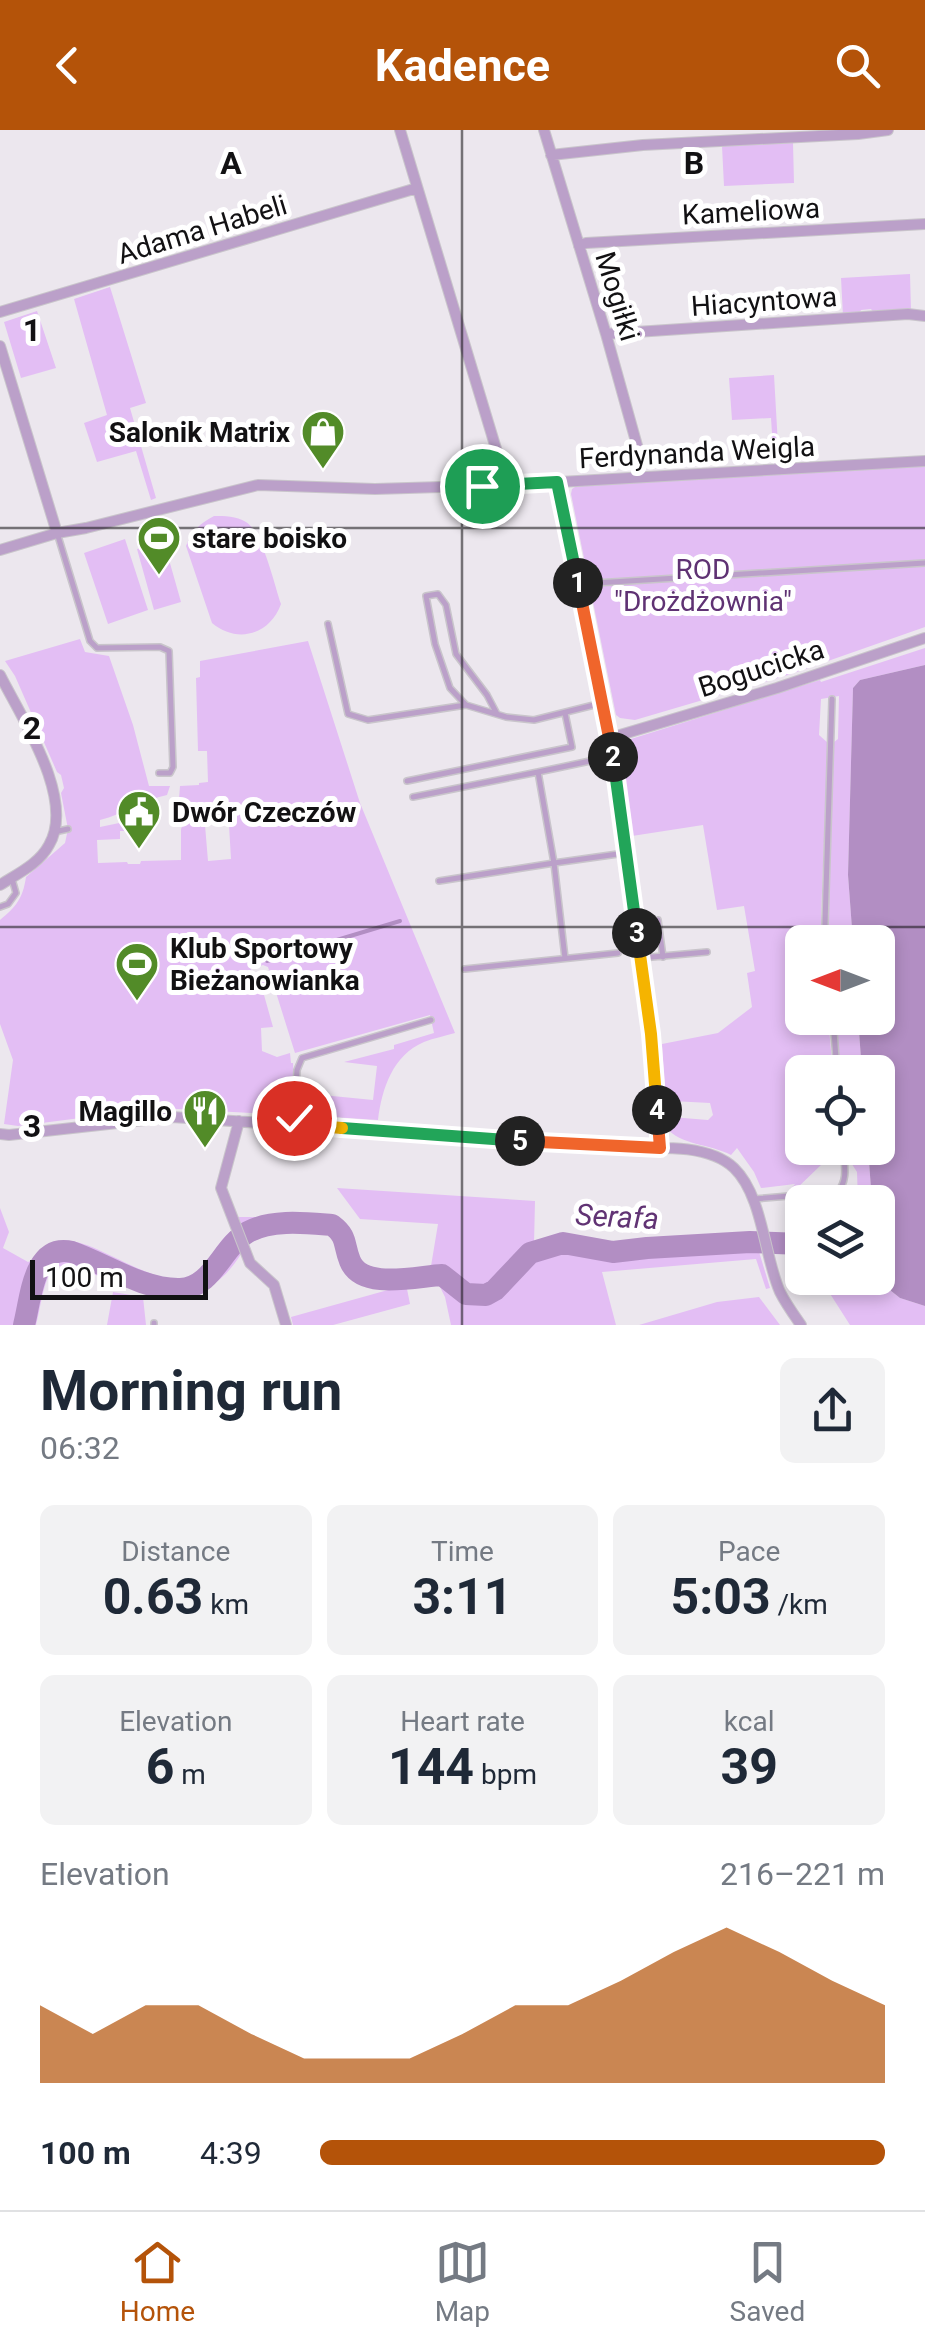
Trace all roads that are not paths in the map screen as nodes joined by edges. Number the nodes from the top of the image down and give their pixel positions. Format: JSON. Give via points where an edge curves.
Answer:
{"nodes":[{"id":1,"x":400,"y":130,"type":"edge"},
{"id":2,"x":544,"y":130,"type":"edge"},
{"id":3,"x":888,"y":130,"type":"edge"},
{"id":4,"x":551,"y":154,"type":"junction"},
{"id":5,"x":417,"y":188,"type":"junction"},
{"id":6,"x":925,"y":224,"type":"edge"},
{"id":7,"x":579,"y":246,"type":"junction"},
{"id":8,"x":0,"y":312,"type":"edge"},
{"id":9,"x":925,"y":316,"type":"edge"},
{"id":10,"x":606,"y":334,"type":"junction"},
{"id":11,"x":0,"y":346,"type":"edge"},
{"id":12,"x":925,"y":461,"type":"edge"},
{"id":13,"x":638,"y":476,"type":"junction"},
{"id":14,"x":557,"y":482,"type":"junction"},
{"id":15,"x":506,"y":485,"type":"junction"},
{"id":16,"x":57,"y":533,"type":"junction"},
{"id":17,"x":0,"y":550,"type":"edge"},
{"id":18,"x":925,"y":563,"type":"edge"},
{"id":19,"x":579,"y":584,"type":"junction"},
{"id":20,"x":328,"y":624,"type":"dead end"},
{"id":21,"x":925,"y":638,"type":"edge"},
{"id":22,"x":0,"y":675,"type":"edge"},
{"id":23,"x":832,"y":698,"type":"dead end"},
{"id":24,"x":602,"y":703,"type":"junction"},
{"id":25,"x":466,"y":705,"type":"junction"},
{"id":26,"x":497,"y":714,"type":"junction"},
{"id":27,"x":565,"y":714,"type":"junction"},
{"id":28,"x":610,"y":738,"type":"junction"},
{"id":29,"x":590,"y":761,"type":"dead end"},
{"id":30,"x":538,"y":772,"type":"junction"},
{"id":31,"x":158,"y":773,"type":"dead end"},
{"id":32,"x":407,"y":781,"type":"dead end"},
{"id":33,"x":413,"y":797,"type":"dead end"},
{"id":34,"x":68,"y":828,"type":"dead end"},
{"id":35,"x":54,"y":832,"type":"junction"},
{"id":36,"x":626,"y":853,"type":"junction"},
{"id":37,"x":554,"y":864,"type":"junction"},
{"id":38,"x":11,"y":878,"type":"junction"},
{"id":39,"x":439,"y":881,"type":"dead end"},
{"id":40,"x":0,"y":885,"type":"edge"},
{"id":41,"x":0,"y":907,"type":"edge"},
{"id":42,"x":658,"y":920,"type":"dead end"},
{"id":43,"x":827,"y":925,"type":"edge"},
{"id":44,"x":618,"y":952,"type":"dead end"},
{"id":45,"x":707,"y":952,"type":"dead end"},
{"id":46,"x":663,"y":957,"type":"junction"},
{"id":47,"x":565,"y":958,"type":"junction"},
{"id":48,"x":640,"y":958,"type":"junction"},
{"id":49,"x":465,"y":969,"type":"dead end"},
{"id":50,"x":431,"y":1020,"type":"dead end"},
{"id":51,"x":239,"y":1120,"type":"junction"},
{"id":52,"x":294,"y":1124,"type":"junction"},
{"id":53,"x":5,"y":1134,"type":"edge"},
{"id":54,"x":660,"y":1148,"type":"junction"},
{"id":55,"x":844,"y":1165,"type":"edge"},
{"id":56,"x":754,"y":1199,"type":"junction"},
{"id":57,"x":286,"y":1325,"type":"edge"},
{"id":58,"x":801,"y":1325,"type":"edge"}],
"edges":[{"from":1,"to":5,"type":"street"},
{"from":2,"to":4,"type":"street","name":"Mogiłki"},
{"from":3,"to":4,"type":"street"},
{"from":4,"to":7,"type":"street","name":"Mogiłki"},
{"from":5,"to":8,"type":"street","name":"Adama Habeli"},
{"from":5,"to":15,"type":"street"},
{"from":6,"to":7,"type":"street","name":"Kameliowa"},
{"from":7,"to":10,"type":"street","name":"Mogiłki"},
{"from":9,"to":10,"type":"street","name":"Hiacyntowa"},
{"from":10,"to":13,"type":"street","name":"Mogiłki","via":[[640,456]]},
{"from":11,"to":16,"type":"street"},
{"from":12,"to":13,"type":"street","name":"Ferdynanda Weigla"},
{"from":13,"to":14,"type":"street","name":"Ferdynanda Weigla"},
{"from":14,"to":15,"type":"street","name":"Ferdynanda Weigla"},
{"from":14,"to":19,"type":"street"},
{"from":15,"to":16,"type":"street","name":"Ferdynanda Weigla","via":[[258,485]]},
{"from":16,"to":17,"type":"street","name":"Ferdynanda Weigla"},
{"from":16,"to":31,"type":"lane","via":[[90,641],[97,648],[160,647],[171,656],[174,767]]},
{"from":18,"to":19,"type":"lane"},
{"from":19,"to":24,"type":"street"},
{"from":20,"to":25,"type":"lane","via":[[348,714],[368,720]]},
{"from":21,"to":28,"type":"street","name":"Bogucicka"},
{"from":22,"to":35,"type":"street","via":[[47,770]]},
{"from":23,"to":43,"type":"lane"},
{"from":24,"to":27,"type":"lane"},
{"from":24,"to":28,"type":"street"},
{"from":25,"to":26,"type":"lane"},
{"from":25,"to":26,"type":"lane","via":[[450,688],[426,596],[438,594],[446,605],[456,654]]},
{"from":26,"to":27,"type":"lane","via":[[534,720]]},
{"from":27,"to":32,"type":"lane","via":[[572,747]]},
{"from":28,"to":36,"type":"street"},
{"from":29,"to":30,"type":"lane"},
{"from":30,"to":33,"type":"lane"},
{"from":30,"to":37,"type":"lane"},
{"from":34,"to":35,"type":"lane"},
{"from":35,"to":38,"type":"street","via":[[44,854]]},
{"from":36,"to":37,"type":"lane"},
{"from":36,"to":48,"type":"street"},
{"from":37,"to":39,"type":"lane"},
{"from":37,"to":47,"type":"lane"},
{"from":38,"to":40,"type":"street"},
{"from":38,"to":41,"type":"lane","via":[[16,893]]},
{"from":42,"to":46,"type":"lane"},
{"from":44,"to":47,"type":"lane"},
{"from":45,"to":46,"type":"lane"},
{"from":46,"to":48,"type":"lane"},
{"from":47,"to":49,"type":"lane"},
{"from":48,"to":54,"type":"street"},
{"from":50,"to":52,"type":"lane","via":[[302,1058]]},
{"from":51,"to":52,"type":"street"},
{"from":51,"to":53,"type":"street","via":[[163,1118]]},
{"from":51,"to":57,"type":"street","via":[[221,1188],[250,1263],[274,1285]]},
{"from":52,"to":54,"type":"street"},
{"from":54,"to":56,"type":"street","via":[[693,1150],[734,1168]]},
{"from":55,"to":56,"type":"lane","via":[[837,1192]]},
{"from":56,"to":58,"type":"street","via":[[781,1294]]}]}
